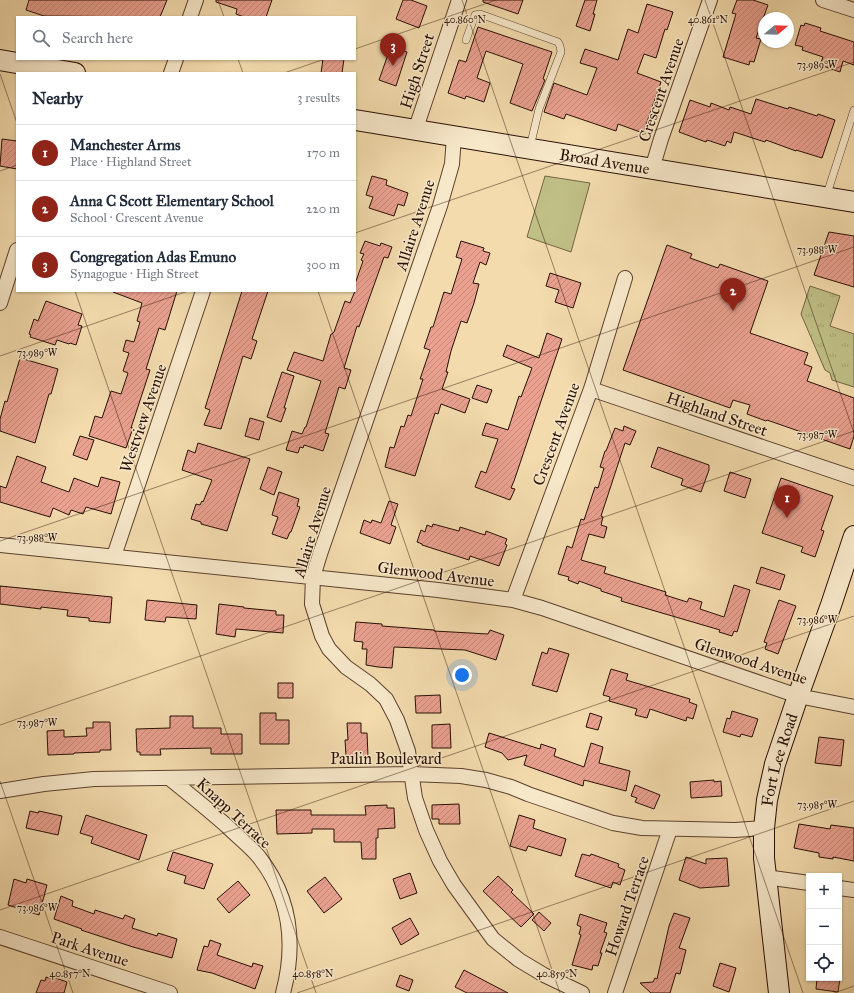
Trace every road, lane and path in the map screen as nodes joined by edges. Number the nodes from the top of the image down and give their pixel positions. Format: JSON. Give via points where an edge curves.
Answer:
{"nodes":[{"id":1,"x":196,"y":0,"type":"edge"},
{"id":2,"x":459,"y":0,"type":"edge"},
{"id":3,"x":710,"y":0,"type":"edge"},
{"id":4,"x":823,"y":0,"type":"edge"},
{"id":5,"x":854,"y":10,"type":"edge"},
{"id":6,"x":190,"y":16,"type":"edge"},
{"id":7,"x":466,"y":40,"type":"dead end"},
{"id":8,"x":0,"y":60,"type":"edge"},
{"id":9,"x":176,"y":60,"type":"edge"},
{"id":10,"x":68,"y":72,"type":"edge"},
{"id":11,"x":171,"y":72,"type":"edge"},
{"id":12,"x":854,"y":110,"type":"edge"},
{"id":13,"x":356,"y":120,"type":"edge"},
{"id":14,"x":415,"y":131,"type":"junction"},
{"id":15,"x":454,"y":136,"type":"junction"},
{"id":16,"x":529,"y":149,"type":"junction"},
{"id":17,"x":652,"y":169,"type":"junction"},
{"id":18,"x":826,"y":197,"type":"junction"},
{"id":19,"x":854,"y":201,"type":"edge"},
{"id":20,"x":16,"y":253,"type":"edge"},
{"id":21,"x":625,"y":278,"type":"dead end"},
{"id":22,"x":203,"y":292,"type":"edge"},
{"id":23,"x":0,"y":304,"type":"edge"},
{"id":24,"x":591,"y":390,"type":"junction"},
{"id":25,"x":854,"y":478,"type":"edge"},
{"id":26,"x":854,"y":536,"type":"edge"},
{"id":27,"x":0,"y":545,"type":"edge"},
{"id":28,"x":114,"y":556,"type":"junction"},
{"id":29,"x":313,"y":577,"type":"junction"},
{"id":30,"x":513,"y":600,"type":"junction"},
{"id":31,"x":798,"y":696,"type":"junction"},
{"id":32,"x":854,"y":707,"type":"edge"},
{"id":33,"x":411,"y":774,"type":"junction"},
{"id":34,"x":169,"y":778,"type":"junction"},
{"id":35,"x":0,"y":791,"type":"edge"},
{"id":36,"x":764,"y":828,"type":"junction"},
{"id":37,"x":670,"y":829,"type":"junction"},
{"id":38,"x":765,"y":877,"type":"junction"},
{"id":39,"x":806,"y":883,"type":"edge"},
{"id":40,"x":842,"y":888,"type":"edge"},
{"id":41,"x":854,"y":890,"type":"edge"},
{"id":42,"x":0,"y":936,"type":"edge"},
{"id":43,"x":170,"y":993,"type":"edge"},
{"id":44,"x":283,"y":993,"type":"edge"},
{"id":45,"x":582,"y":993,"type":"edge"},
{"id":46,"x":615,"y":993,"type":"edge"},
{"id":47,"x":779,"y":993,"type":"edge"}],
"edges":[{"from":1,"to":6,"type":"street"},
{"from":2,"to":14,"type":"street","name":"High Street"},
{"from":3,"to":17,"type":"street","name":"Crescent Avenue"},
{"from":4,"to":5,"type":"street"},
{"from":7,"to":16,"type":"lane","via":[[474,15],[480,14],[558,42],[561,52],[539,109]]},
{"from":8,"to":10,"type":"main road"},
{"from":9,"to":11,"type":"street"},
{"from":12,"to":18,"type":"lane"},
{"from":13,"to":14,"type":"main road","name":"Broad Avenue"},
{"from":14,"to":15,"type":"main road","name":"Broad Avenue"},
{"from":15,"to":16,"type":"main road","name":"Broad Avenue"},
{"from":15,"to":29,"type":"street","name":"Allaire Avenue","via":[[452,164],[440,206]]},
{"from":16,"to":17,"type":"main road","name":"Broad Avenue"},
{"from":17,"to":18,"type":"main road","name":"Broad Avenue"},
{"from":18,"to":19,"type":"main road","name":"Broad Avenue"},
{"from":20,"to":23,"type":"street"},
{"from":21,"to":24,"type":"street","name":"Crescent Avenue"},
{"from":22,"to":28,"type":"street","name":"Westview Avenue"},
{"from":24,"to":25,"type":"street","name":"Highland Street"},
{"from":24,"to":30,"type":"street","name":"Crescent Avenue"},
{"from":26,"to":31,"type":"main road","name":"Fort Lee Road"},
{"from":27,"to":28,"type":"street","name":"Glenwood Avenue"},
{"from":28,"to":29,"type":"street","name":"Glenwood Avenue"},
{"from":29,"to":30,"type":"street","name":"Glenwood Avenue"},
{"from":29,"to":33,"type":"street","name":"Allaire Avenue","via":[[312,604],[322,636],[329,649],[346,667],[386,699],[408,751]]},
{"from":30,"to":31,"type":"street","name":"Glenwood Avenue"},
{"from":31,"to":32,"type":"street","name":"Glenwood Avenue"},
{"from":31,"to":36,"type":"main road","name":"Fort Lee Road","via":[[775,764]]},
{"from":33,"to":34,"type":"street","name":"Paulin Boulevard"},
{"from":33,"to":37,"type":"street","name":"Paulin Boulevard","via":[[486,780],[613,823]]},
{"from":33,"to":45,"type":"street","name":"Allaire Avenue","via":[[415,798],[440,861],[493,939],[544,976]]},
{"from":34,"to":35,"type":"street","name":"Paulin Boulevard","via":[[94,779]]},
{"from":34,"to":44,"type":"street","name":"Knapp Terrace","via":[[202,803],[251,848],[271,874],[287,913],[290,938],[290,958]]},
{"from":36,"to":37,"type":"street","name":"Paulin Boulevard"},
{"from":36,"to":38,"type":"main road","name":"Fort Lee Road"},
{"from":37,"to":46,"type":"street","name":"Howard Terrace"},
{"from":38,"to":39,"type":"street"},
{"from":38,"to":47,"type":"main road","name":"Fort Lee Road"},
{"from":40,"to":41,"type":"street"},
{"from":42,"to":43,"type":"street","name":"Park Avenue"}]}
